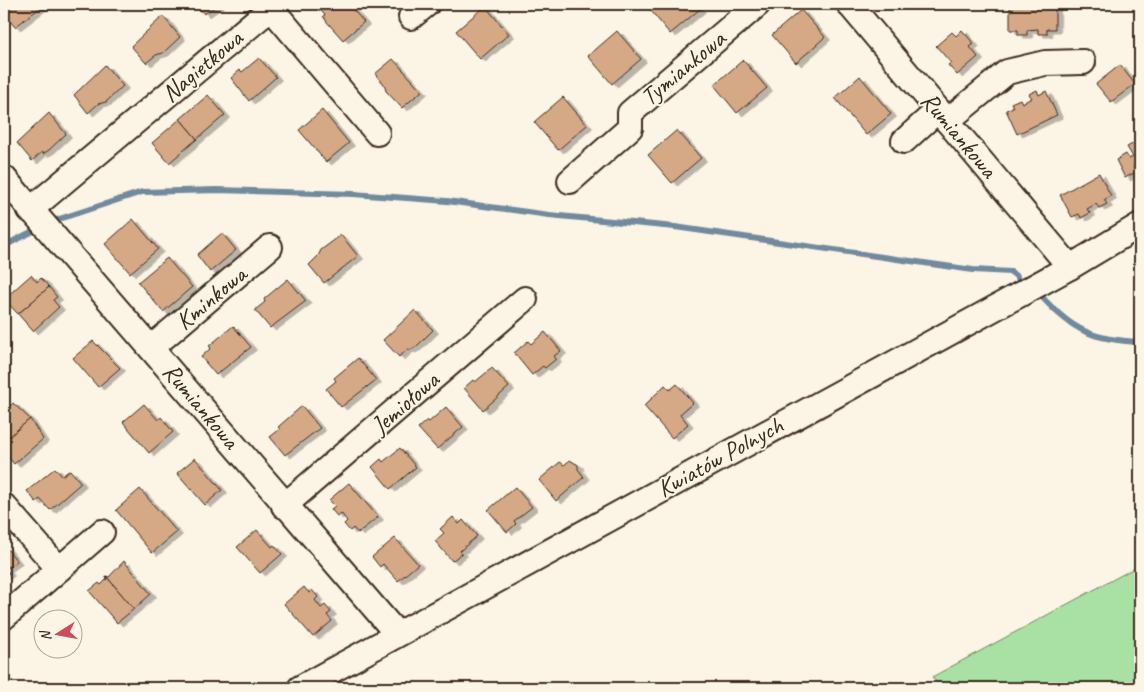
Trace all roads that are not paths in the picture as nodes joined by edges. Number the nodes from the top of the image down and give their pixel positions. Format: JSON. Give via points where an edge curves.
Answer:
{"nodes":[{"id":1,"x":758,"y":4,"type":"edge"},
{"id":2,"x":848,"y":4,"type":"edge"},
{"id":3,"x":1083,"y":62,"type":"dead end"},
{"id":4,"x":942,"y":115,"type":"junction"},
{"id":5,"x":377,"y":132,"type":"dead end"},
{"id":6,"x":904,"y":141,"type":"dead end"},
{"id":7,"x":4,"y":178,"type":"edge"},
{"id":8,"x":570,"y":181,"type":"dead end"},
{"id":9,"x":40,"y":220,"type":"junction"},
{"id":10,"x":1140,"y":226,"type":"edge"},
{"id":11,"x":270,"y":247,"type":"dead end"},
{"id":12,"x":1070,"y":267,"type":"junction"},
{"id":13,"x":525,"y":299,"type":"dead end"},
{"id":14,"x":152,"y":348,"type":"junction"},
{"id":15,"x":4,"y":506,"type":"edge"},
{"id":16,"x":284,"y":506,"type":"junction"},
{"id":17,"x":102,"y":532,"type":"dead end"},
{"id":18,"x":59,"y":569,"type":"junction"},
{"id":19,"x":4,"y":617,"type":"edge"},
{"id":20,"x":397,"y":634,"type":"junction"},
{"id":21,"x":300,"y":688,"type":"edge"}],
"edges":[{"from":1,"to":8,"type":"street","name":"Tymiankowa","via":[[630,113],[630,128]]},
{"from":2,"to":4,"type":"street","name":"Rumiankowa"},
{"from":3,"to":4,"type":"street","via":[[1045,63],[1007,72]]},
{"from":4,"to":6,"type":"street"},
{"from":4,"to":12,"type":"street","name":"Rumiankowa"},
{"from":5,"to":9,"type":"street","name":"Nagietkowa","via":[[271,8]]},
{"from":7,"to":9,"type":"street","name":"Rumiankowa"},
{"from":9,"to":14,"type":"street","name":"Rumiankowa"},
{"from":10,"to":12,"type":"street","name":"Kwiatów Polnych"},
{"from":11,"to":14,"type":"street","name":"Kminkowa"},
{"from":12,"to":20,"type":"street","name":"Kwiatów Polnych"},
{"from":13,"to":16,"type":"street","name":"Jemiołowa"},
{"from":14,"to":16,"type":"street","name":"Rumiankowa"},
{"from":15,"to":18,"type":"street"},
{"from":16,"to":20,"type":"street","name":"Rumiankowa"},
{"from":17,"to":18,"type":"street"},
{"from":18,"to":19,"type":"street"},
{"from":20,"to":21,"type":"street","name":"Kwiatów Polnych"}]}
